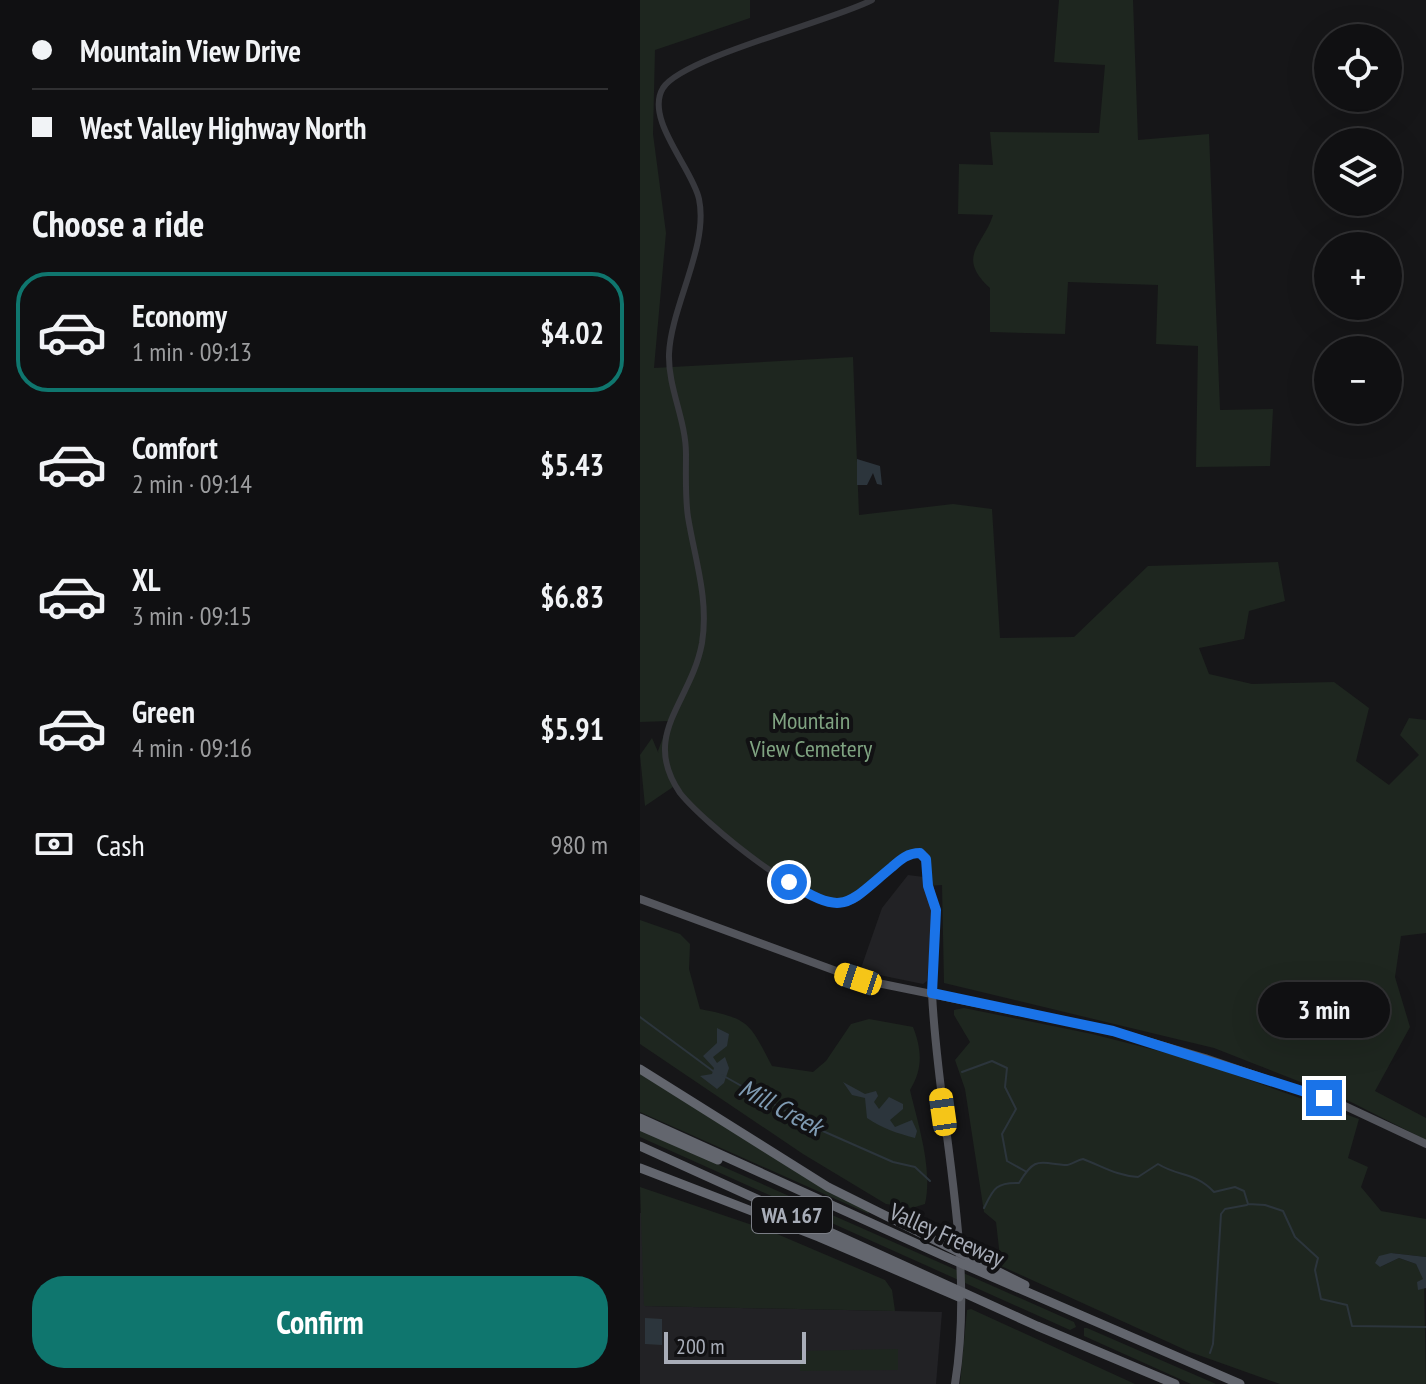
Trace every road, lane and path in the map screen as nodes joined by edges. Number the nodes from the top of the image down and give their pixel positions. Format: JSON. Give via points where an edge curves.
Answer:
{"nodes":[{"id":1,"x":872,"y":0,"type":"edge"},
{"id":2,"x":640,"y":899,"type":"edge"},
{"id":3,"x":932,"y":993,"type":"junction"},
{"id":4,"x":640,"y":1069,"type":"edge"},
{"id":5,"x":640,"y":1118,"type":"edge"},
{"id":6,"x":640,"y":1126,"type":"edge"},
{"id":7,"x":1426,"y":1144,"type":"edge"},
{"id":8,"x":640,"y":1146,"type":"edge"},
{"id":9,"x":640,"y":1152,"type":"edge"},
{"id":10,"x":640,"y":1168,"type":"edge"},
{"id":11,"x":737,"y":1190,"type":"junction"},
{"id":12,"x":839,"y":1210,"type":"junction"},
{"id":13,"x":1084,"y":1317,"type":"junction"},
{"id":14,"x":1029,"y":1322,"type":"junction"},
{"id":15,"x":955,"y":1384,"type":"edge"},
{"id":16,"x":1175,"y":1384,"type":"edge"},
{"id":17,"x":1240,"y":1384,"type":"edge"}],
"edges":[{"from":1,"to":3,"type":"street","via":[[764,37],[698,67],[665,85],[659,100],[671,144],[700,202],[700,225],[669,354],[684,423],[687,514],[704,615],[694,671],[660,743],[663,765],[680,794],[721,833],[797,887],[831,903],[855,901],[904,857],[923,855],[937,915]]},
{"from":2,"to":3,"type":"main road","via":[[858,979]]},
{"from":3,"to":7,"type":"main road","via":[[1113,1031],[1205,1058],[1345,1106]]},
{"from":3,"to":15,"type":"main road","via":[[937,1075],[959,1230],[961,1313]]},
{"from":4,"to":13,"type":"highway","via":[[844,1196]]},
{"from":5,"to":12,"type":"highway","name":"Valley Freeway","number":"WA 167"},
{"from":6,"to":12,"type":"highway","number":"WA 167"},
{"from":8,"to":11,"type":"highway","name":"Valley Freeway","number":"WA 167"},
{"from":9,"to":11,"type":"highway"},
{"from":10,"to":14,"type":"highway"},
{"from":11,"to":14,"type":"highway","name":"Valley Freeway","number":"WA 167"},
{"from":12,"to":13,"type":"highway","name":"Valley Freeway","number":"WA 167"},
{"from":13,"to":17,"type":"highway","name":"Valley Freeway","number":"WA 167"},
{"from":14,"to":16,"type":"highway","name":"Valley Freeway","number":"WA 167"}]}
